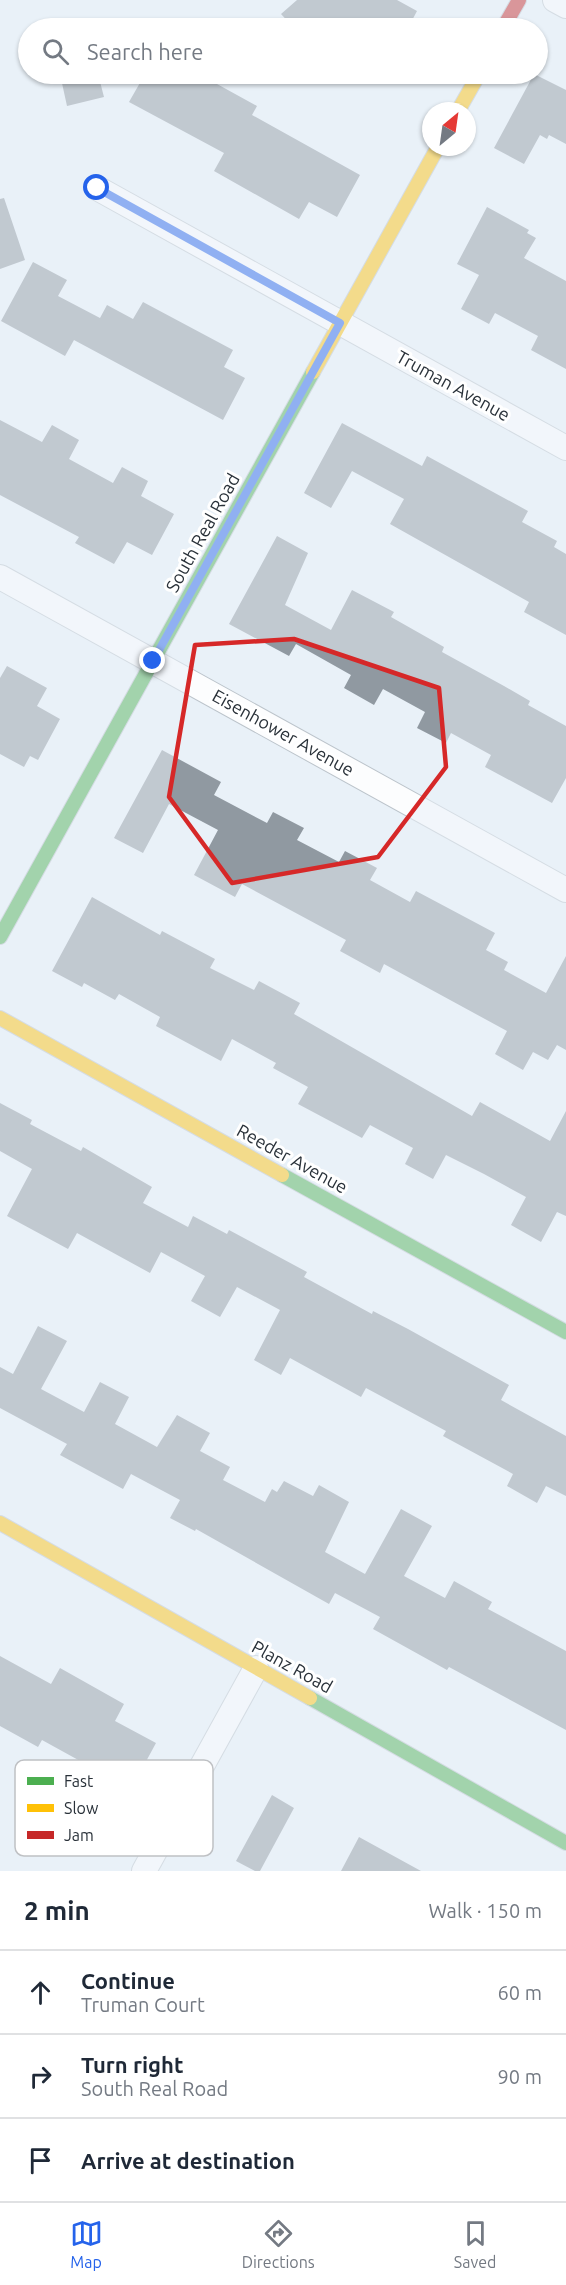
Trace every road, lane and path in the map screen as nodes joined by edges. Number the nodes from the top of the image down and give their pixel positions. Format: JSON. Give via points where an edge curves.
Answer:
{"nodes":[{"id":1,"x":519,"y":0,"type":"edge"},
{"id":2,"x":555,"y":0,"type":"edge"},
{"id":3,"x":566,"y":6,"type":"edge"},
{"id":4,"x":509,"y":18,"type":"edge"},
{"id":5,"x":473,"y":84,"type":"edge"},
{"id":6,"x":463,"y":102,"type":"edge"},
{"id":7,"x":433,"y":156,"type":"edge"},
{"id":8,"x":97,"y":188,"type":"dead end"},
{"id":9,"x":340,"y":323,"type":"junction"},
{"id":10,"x":566,"y":448,"type":"edge"},
{"id":11,"x":0,"y":577,"type":"edge"},
{"id":12,"x":153,"y":661,"type":"junction"},
{"id":13,"x":566,"y":890,"type":"edge"},
{"id":14,"x":0,"y":937,"type":"edge"},
{"id":15,"x":0,"y":1018,"type":"edge"},
{"id":16,"x":566,"y":1332,"type":"edge"},
{"id":17,"x":0,"y":1524,"type":"edge"},
{"id":18,"x":256,"y":1668,"type":"junction"},
{"id":19,"x":205,"y":1760,"type":"edge"},
{"id":20,"x":566,"y":1843,"type":"edge"},
{"id":21,"x":152,"y":1856,"type":"edge"},
{"id":22,"x":144,"y":1871,"type":"edge"}],
"edges":[{"from":1,"to":4,"type":"street"},
{"from":2,"to":3,"type":"street"},
{"from":5,"to":6,"type":"street"},
{"from":7,"to":9,"type":"street","name":"South Real Road"},
{"from":8,"to":9,"type":"street","name":"Truman Avenue"},
{"from":9,"to":10,"type":"street","name":"Truman Avenue"},
{"from":9,"to":12,"type":"street","name":"South Real Road"},
{"from":11,"to":12,"type":"street","name":"Eisenhower Avenue"},
{"from":12,"to":13,"type":"street","name":"Eisenhower Avenue"},
{"from":12,"to":14,"type":"street","name":"South Real Road"},
{"from":15,"to":16,"type":"street","name":"Reeder Avenue"},
{"from":17,"to":18,"type":"street","name":"Planz Road"},
{"from":18,"to":19,"type":"street"},
{"from":18,"to":20,"type":"street","name":"Planz Road"},
{"from":21,"to":22,"type":"street"}]}
